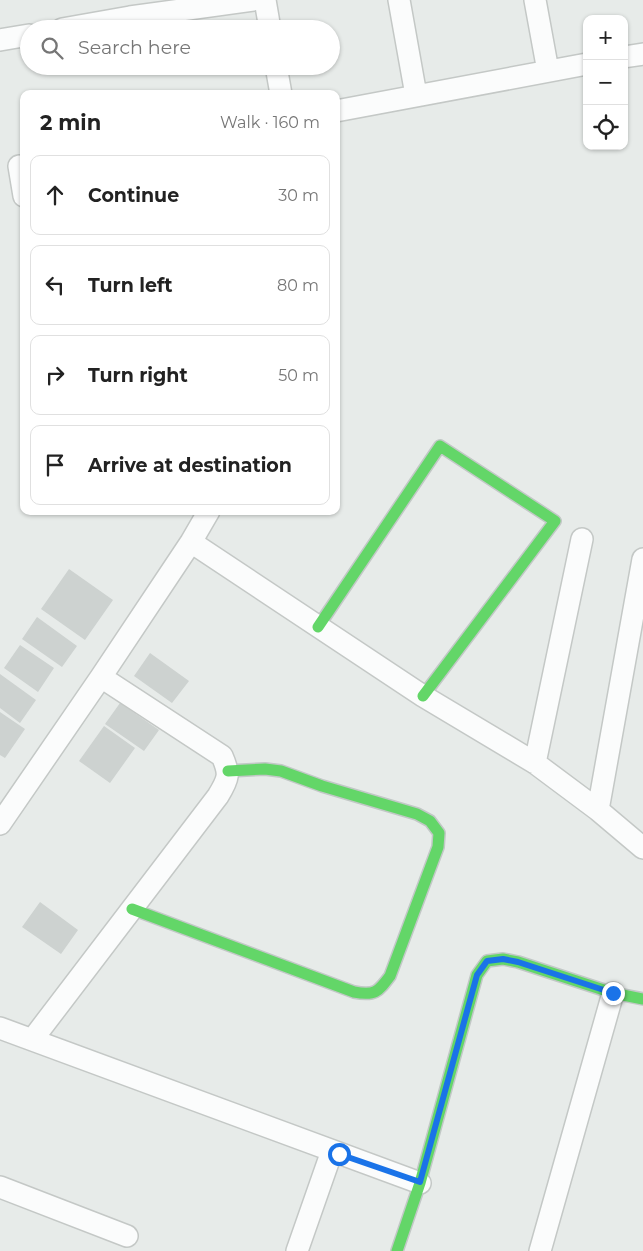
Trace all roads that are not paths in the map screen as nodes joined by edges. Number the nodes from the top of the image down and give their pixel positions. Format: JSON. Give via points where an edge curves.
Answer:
{"nodes":[{"id":1,"x":253,"y":0,"type":"edge"},
{"id":2,"x":265,"y":0,"type":"edge"},
{"id":3,"x":399,"y":0,"type":"edge"},
{"id":4,"x":535,"y":0,"type":"edge"},
{"id":5,"x":128,"y":8,"type":"edge"},
{"id":6,"x":90,"y":20,"type":"edge"},
{"id":7,"x":268,"y":20,"type":"edge"},
{"id":8,"x":20,"y":36,"type":"edge"},
{"id":9,"x":0,"y":39,"type":"edge"},
{"id":10,"x":643,"y":54,"type":"edge"},
{"id":11,"x":628,"y":56,"type":"edge"},
{"id":12,"x":583,"y":65,"type":"edge"},
{"id":13,"x":548,"y":71,"type":"junction"},
{"id":14,"x":278,"y":75,"type":"edge"},
{"id":15,"x":280,"y":90,"type":"edge"},
{"id":16,"x":416,"y":96,"type":"junction"},
{"id":17,"x":340,"y":110,"type":"edge"},
{"id":18,"x":14,"y":167,"type":"edge"},
{"id":19,"x":20,"y":184,"type":"edge"},
{"id":20,"x":207,"y":515,"type":"edge"},
{"id":21,"x":582,"y":539,"type":"dead end"},
{"id":22,"x":191,"y":542,"type":"junction"},
{"id":23,"x":643,"y":559,"type":"edge"},
{"id":24,"x":318,"y":627,"type":"junction"},
{"id":25,"x":101,"y":677,"type":"junction"},
{"id":26,"x":423,"y":696,"type":"junction"},
{"id":27,"x":535,"y":763,"type":"junction"},
{"id":28,"x":228,"y":771,"type":"junction"},
{"id":29,"x":6,"y":802,"type":"edge"},
{"id":30,"x":598,"y":810,"type":"junction"},
{"id":31,"x":0,"y":824,"type":"edge"},
{"id":32,"x":643,"y":848,"type":"edge"},
{"id":33,"x":132,"y":909,"type":"junction"},
{"id":34,"x":613,"y":993,"type":"junction"},
{"id":35,"x":643,"y":999,"type":"edge"},
{"id":36,"x":0,"y":1028,"type":"edge"},
{"id":37,"x":32,"y":1040,"type":"junction"},
{"id":38,"x":332,"y":1151,"type":"junction"},
{"id":39,"x":420,"y":1182,"type":"junction"},
{"id":40,"x":0,"y":1187,"type":"edge"},
{"id":41,"x":126,"y":1236,"type":"dead end"},
{"id":42,"x":297,"y":1251,"type":"edge"},
{"id":43,"x":397,"y":1251,"type":"edge"},
{"id":44,"x":540,"y":1251,"type":"edge"}],
"edges":[{"from":1,"to":5,"type":"street"},
{"from":2,"to":7,"type":"street"},
{"from":3,"to":16,"type":"street"},
{"from":4,"to":13,"type":"street"},
{"from":5,"to":6,"type":"street"},
{"from":8,"to":9,"type":"street"},
{"from":10,"to":11,"type":"street"},
{"from":12,"to":13,"type":"street"},
{"from":13,"to":16,"type":"street"},
{"from":14,"to":15,"type":"street"},
{"from":16,"to":17,"type":"street"},
{"from":18,"to":19,"type":"street"},
{"from":20,"to":22,"type":"street"},
{"from":21,"to":27,"type":"street"},
{"from":22,"to":24,"type":"street"},
{"from":22,"to":25,"type":"street"},
{"from":23,"to":30,"type":"street"},
{"from":24,"to":26,"type":"street"},
{"from":24,"to":26,"type":"street","via":[[440,446],[555,521]]},
{"from":25,"to":28,"type":"street","via":[[222,756]]},
{"from":25,"to":29,"type":"street"},
{"from":26,"to":27,"type":"street"},
{"from":27,"to":30,"type":"street"},
{"from":28,"to":33,"type":"street","via":[[226,784],[218,796]]},
{"from":28,"to":33,"type":"street","via":[[281,771],[417,814],[430,821],[438,834],[438,847],[390,976],[379,991],[367,995],[354,992]]},
{"from":29,"to":31,"type":"street"},
{"from":30,"to":32,"type":"street"},
{"from":33,"to":37,"type":"street"},
{"from":34,"to":35,"type":"street"},
{"from":34,"to":39,"type":"street","via":[[518,962],[503,959],[487,961],[477,975]]},
{"from":34,"to":44,"type":"street"},
{"from":36,"to":37,"type":"street"},
{"from":37,"to":38,"type":"street"},
{"from":38,"to":39,"type":"street"},
{"from":38,"to":42,"type":"street"},
{"from":39,"to":43,"type":"street"},
{"from":40,"to":41,"type":"street"}]}
